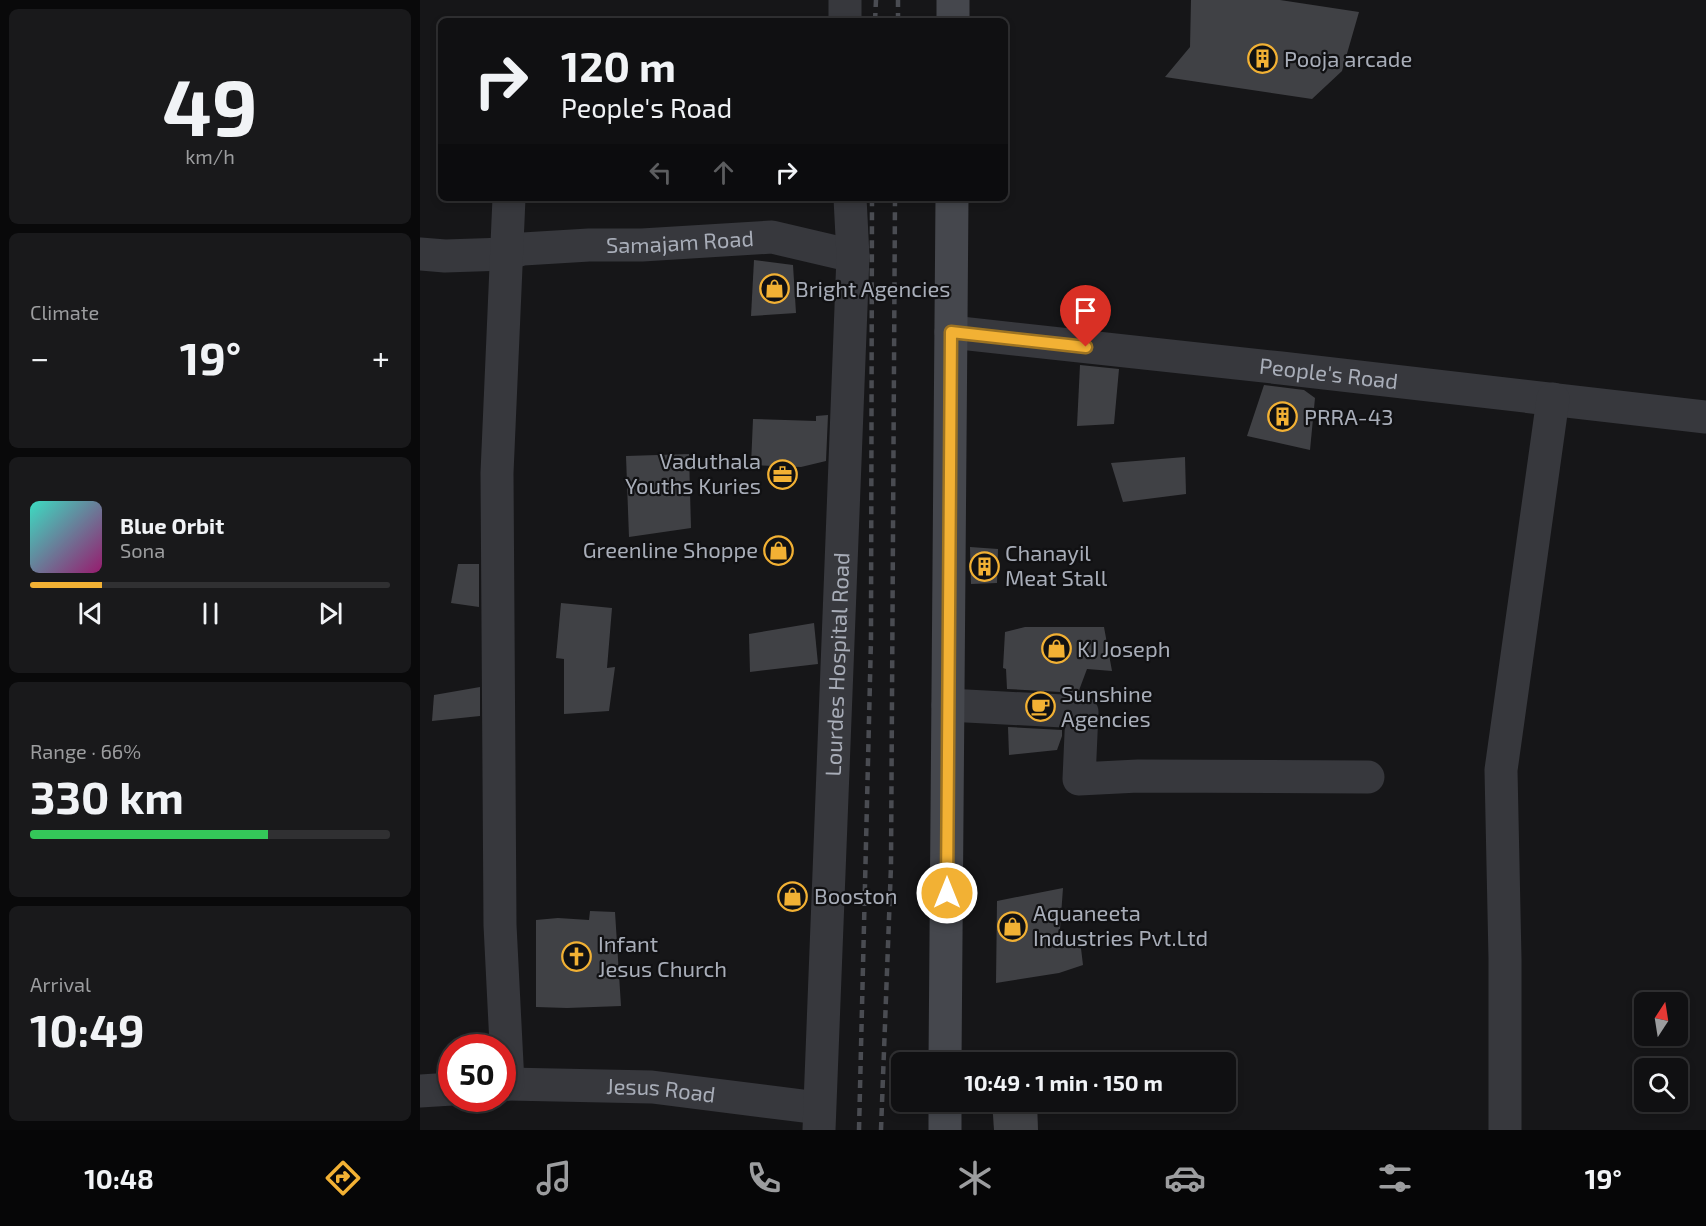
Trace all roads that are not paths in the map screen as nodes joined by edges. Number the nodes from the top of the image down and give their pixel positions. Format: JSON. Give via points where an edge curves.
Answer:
{"nodes":[{"id":1,"x":845,"y":0,"type":"edge"},
{"id":2,"x":953,"y":0,"type":"edge"},
{"id":3,"x":845,"y":18,"type":"edge"},
{"id":4,"x":953,"y":18,"type":"edge"},
{"id":5,"x":509,"y":201,"type":"edge"},
{"id":6,"x":850,"y":201,"type":"edge"},
{"id":7,"x":952,"y":201,"type":"edge"},
{"id":8,"x":420,"y":254,"type":"edge"},
{"id":9,"x":506,"y":254,"type":"junction"},
{"id":10,"x":853,"y":256,"type":"junction"},
{"id":11,"x":951,"y":332,"type":"junction"},
{"id":12,"x":1553,"y":399,"type":"junction"},
{"id":13,"x":1706,"y":417,"type":"edge"},
{"id":14,"x":948,"y":705,"type":"junction"},
{"id":15,"x":1368,"y":777,"type":"dead end"},
{"id":16,"x":503,"y":1034,"type":"edge"},
{"id":17,"x":945,"y":1052,"type":"edge"},
{"id":18,"x":516,"y":1084,"type":"edge"},
{"id":19,"x":438,"y":1090,"type":"edge"},
{"id":20,"x":420,"y":1091,"type":"edge"},
{"id":21,"x":945,"y":1112,"type":"edge"},
{"id":22,"x":819,"y":1119,"type":"edge"},
{"id":23,"x":945,"y":1130,"type":"edge"},
{"id":24,"x":1505,"y":1130,"type":"edge"}],
"edges":[{"from":1,"to":3,"type":"street"},
{"from":2,"to":4,"type":"main road"},
{"from":5,"to":9,"type":"street"},
{"from":6,"to":10,"type":"street","name":"Lourdes Hospital Road"},
{"from":7,"to":11,"type":"main road"},
{"from":8,"to":9,"type":"street","name":"Samajam Road"},
{"from":9,"to":10,"type":"street","name":"Samajam Road","via":[[534,248],[772,237]]},
{"from":9,"to":16,"type":"street","via":[[497,485]]},
{"from":10,"to":22,"type":"street","name":"Lourdes Hospital Road"},
{"from":11,"to":12,"type":"street","name":"People's Road"},
{"from":11,"to":14,"type":"main road"},
{"from":12,"to":13,"type":"street","name":"People's Road"},
{"from":12,"to":24,"type":"street","via":[[1501,770]]},
{"from":14,"to":15,"type":"street","via":[[1082,712],[1078,779]]},
{"from":14,"to":17,"type":"main road"},
{"from":18,"to":22,"type":"street","name":"Jesus Road","via":[[652,1087]]},
{"from":19,"to":20,"type":"street"},
{"from":21,"to":23,"type":"main road"}]}
